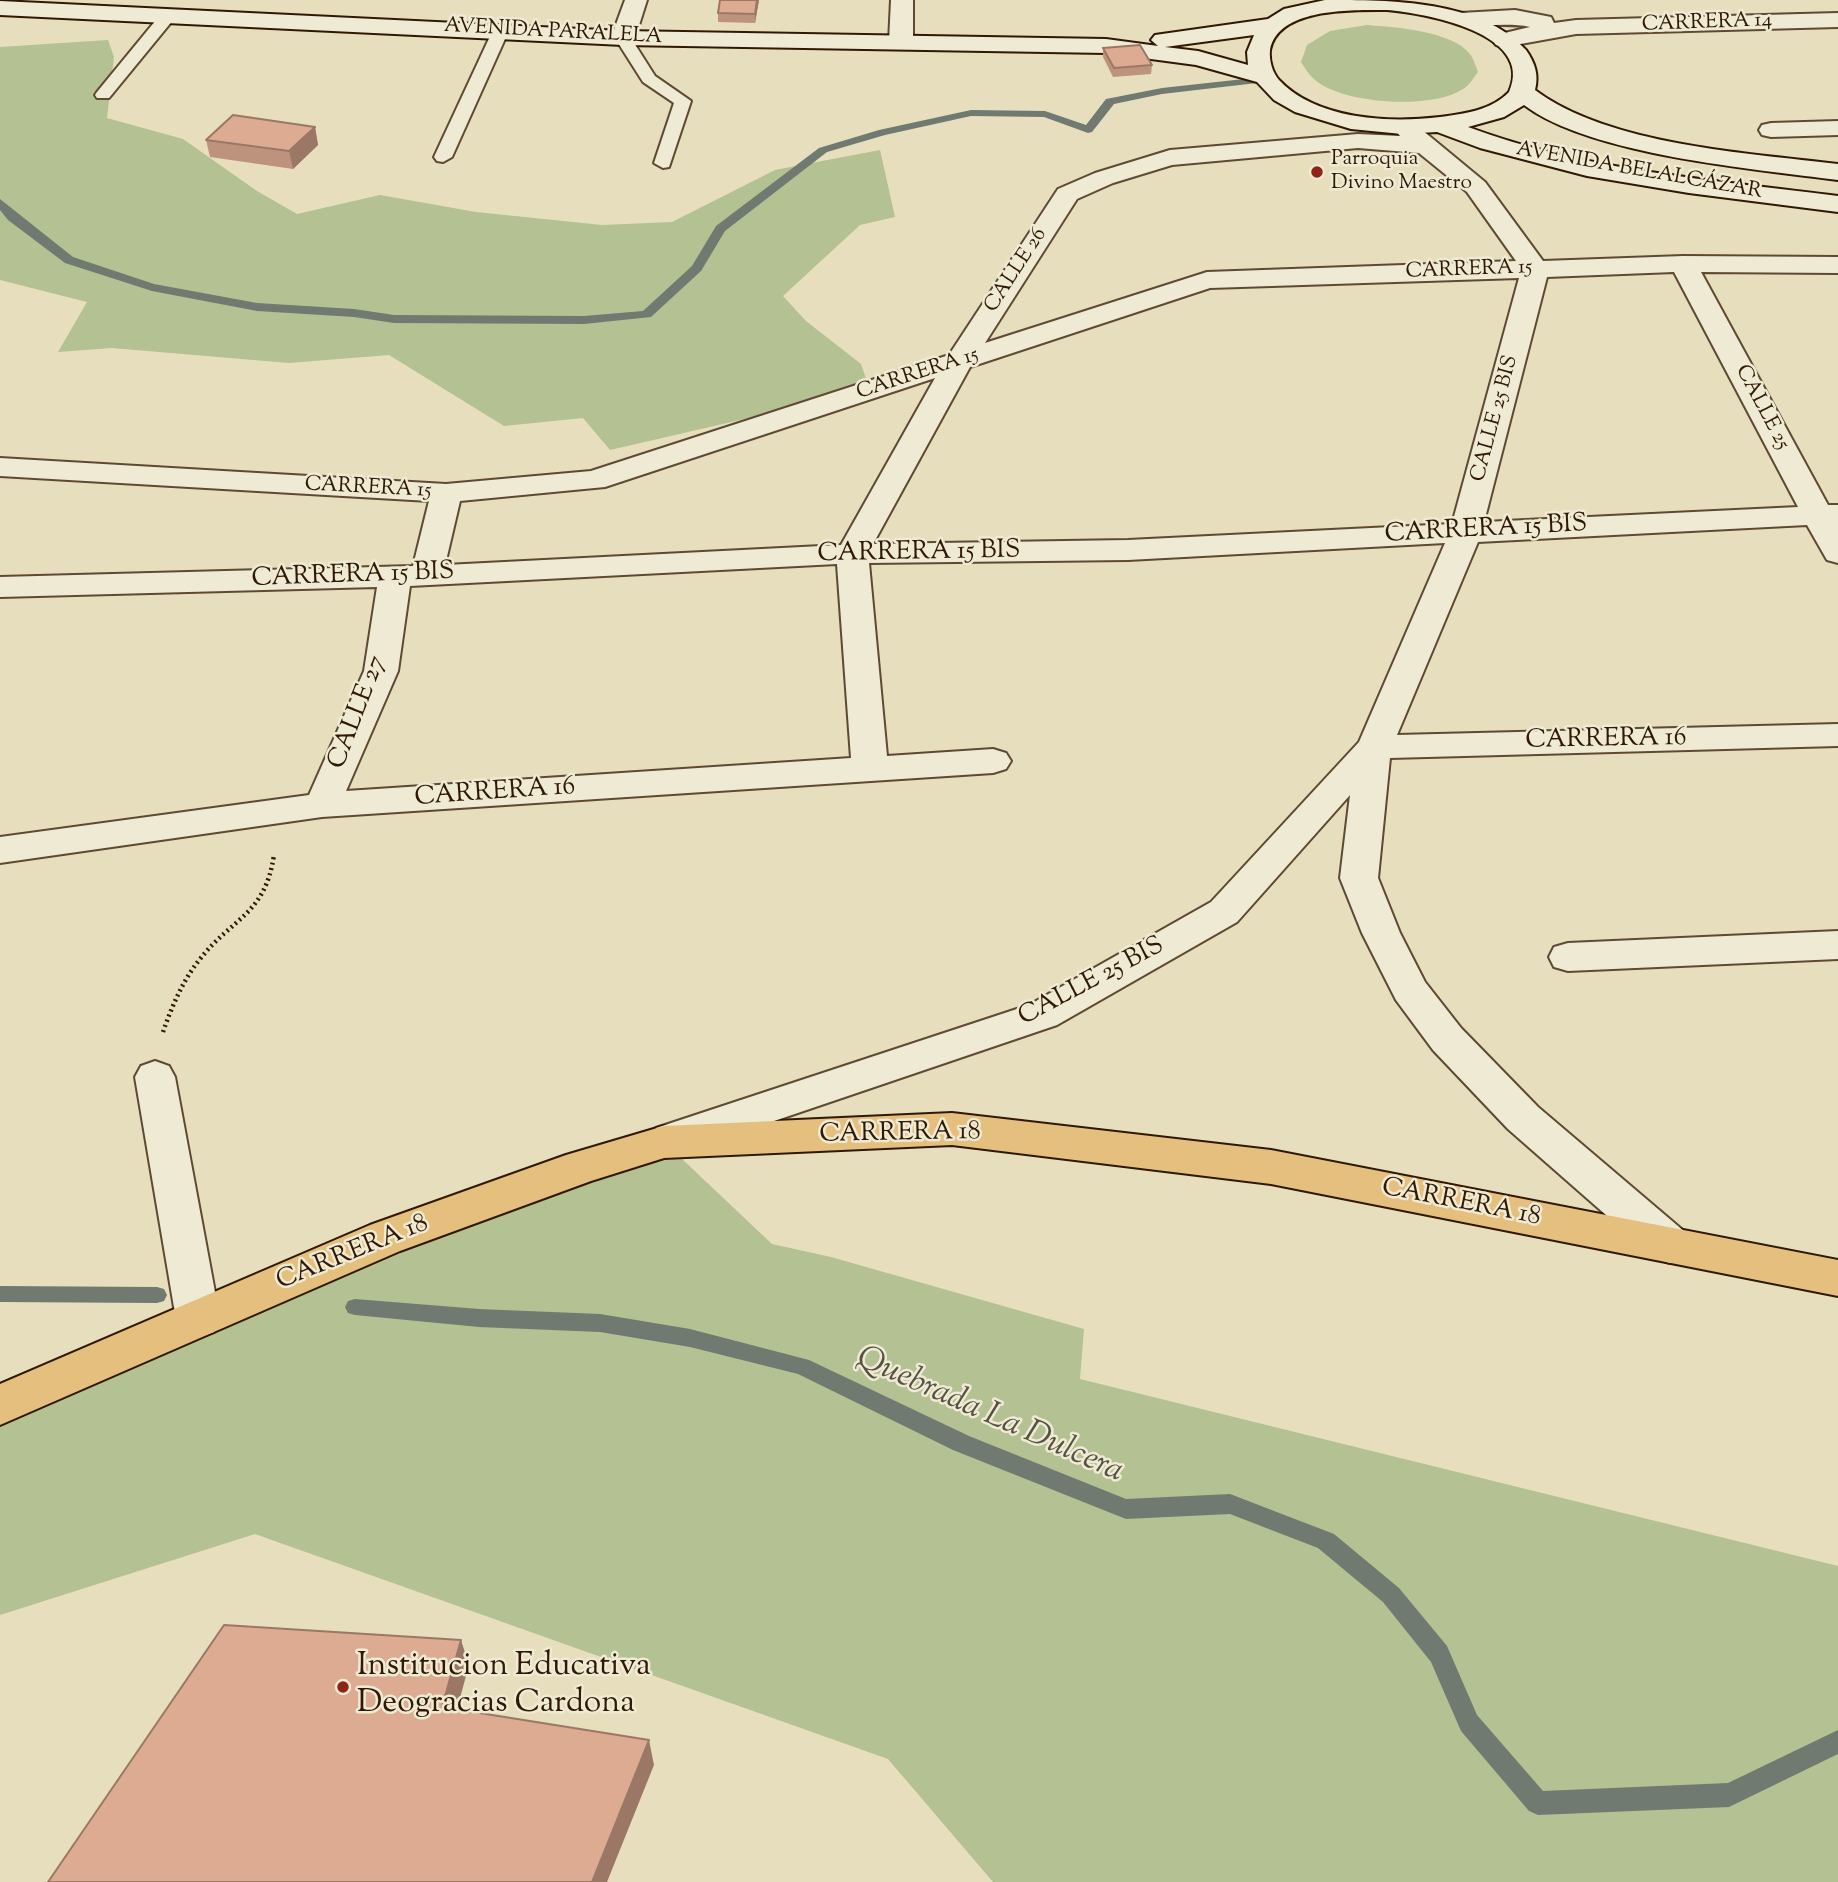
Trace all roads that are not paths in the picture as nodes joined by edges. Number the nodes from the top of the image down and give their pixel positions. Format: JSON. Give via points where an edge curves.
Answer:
{"nodes":[{"id":1,"x":636,"y":0,"type":"edge"},
{"id":2,"x":902,"y":0,"type":"edge"},
{"id":3,"x":1409,"y":3,"type":"edge"},
{"id":4,"x":0,"y":8,"type":"edge"},
{"id":5,"x":1512,"y":8,"type":"edge"},
{"id":6,"x":1291,"y":13,"type":"edge"},
{"id":7,"x":167,"y":17,"type":"junction"},
{"id":8,"x":1468,"y":18,"type":"junction"},
{"id":9,"x":1838,"y":20,"type":"edge"},
{"id":10,"x":1576,"y":27,"type":"junction"},
{"id":11,"x":501,"y":30,"type":"junction"},
{"id":12,"x":623,"y":38,"type":"junction"},
{"id":13,"x":1504,"y":40,"type":"junction"},
{"id":14,"x":901,"y":42,"type":"junction"},
{"id":15,"x":1106,"y":46,"type":"junction"},
{"id":16,"x":1261,"y":76,"type":"junction"},
{"id":17,"x":1522,"y":92,"type":"junction"},
{"id":18,"x":103,"y":95,"type":"dead end"},
{"id":19,"x":1838,"y":128,"type":"edge"},
{"id":20,"x":1771,"y":130,"type":"dead end"},
{"id":21,"x":1436,"y":136,"type":"junction"},
{"id":22,"x":443,"y":157,"type":"dead end"},
{"id":23,"x":663,"y":163,"type":"dead end"},
{"id":24,"x":1838,"y":172,"type":"edge"},
{"id":25,"x":1838,"y":204,"type":"edge"},
{"id":26,"x":1683,"y":264,"type":"junction"},
{"id":27,"x":1838,"y":265,"type":"edge"},
{"id":28,"x":1535,"y":269,"type":"junction"},
{"id":29,"x":959,"y":361,"type":"junction"},
{"id":30,"x":0,"y":467,"type":"edge"},
{"id":31,"x":446,"y":494,"type":"junction"},
{"id":32,"x":1828,"y":514,"type":"edge"},
{"id":33,"x":1466,"y":532,"type":"junction"},
{"id":34,"x":1838,"y":553,"type":"edge"},
{"id":35,"x":852,"y":554,"type":"junction"},
{"id":36,"x":411,"y":576,"type":"junction"},
{"id":37,"x":0,"y":587,"type":"edge"},
{"id":38,"x":1838,"y":735,"type":"edge"},
{"id":39,"x":1374,"y":747,"type":"junction"},
{"id":40,"x":993,"y":761,"type":"dead end"},
{"id":41,"x":870,"y":770,"type":"junction"},
{"id":42,"x":322,"y":805,"type":"junction"},
{"id":43,"x":0,"y":850,"type":"edge"},
{"id":44,"x":1838,"y":945,"type":"edge"},
{"id":45,"x":1568,"y":957,"type":"dead end"},
{"id":46,"x":155,"y":1077,"type":"road end"},
{"id":47,"x":664,"y":1142,"type":"junction"},
{"id":48,"x":1670,"y":1245,"type":"junction"},
{"id":49,"x":1838,"y":1279,"type":"edge"},
{"id":50,"x":198,"y":1319,"type":"junction"},
{"id":51,"x":0,"y":1405,"type":"edge"}],
"edges":[{"from":1,"to":12,"type":"street"},
{"from":2,"to":14,"type":"street"},
{"from":3,"to":6,"type":"street","name":"AVENIDA PARALELA","via":[[1344,4]]},
{"from":3,"to":8,"type":"street","name":"AVENIDA PARALELA"},
{"from":4,"to":7,"type":"street","name":"AVENIDA PARALELA"},
{"from":5,"to":8,"type":"street","name":"CARRERA 14"},
{"from":5,"to":10,"type":"street","name":"CARRERA 14"},
{"from":6,"to":15,"type":"street","name":"AVENIDA PARALELA","via":[[1216,34]]},
{"from":6,"to":16,"type":"street","via":[[1258,48]]},
{"from":7,"to":11,"type":"street","name":"AVENIDA PARALELA"},
{"from":7,"to":18,"type":"lane"},
{"from":8,"to":13,"type":"street"},
{"from":9,"to":10,"type":"street","name":"CARRERA 14"},
{"from":10,"to":13,"type":"street","name":"CARRERA 14"},
{"from":11,"to":12,"type":"street","name":"AVENIDA PARALELA"},
{"from":11,"to":22,"type":"lane"},
{"from":12,"to":14,"type":"street","name":"AVENIDA PARALELA"},
{"from":12,"to":23,"type":"lane","via":[[649,79],[683,101]]},
{"from":13,"to":17,"type":"street","via":[[1524,66]]},
{"from":14,"to":15,"type":"street","name":"AVENIDA PARALELA"},
{"from":15,"to":16,"type":"street","name":"AVENIDA PARALELA","via":[[1198,58]]},
{"from":16,"to":21,"type":"street","via":[[1285,97],[1310,109]]},
{"from":17,"to":21,"type":"street","via":[[1493,113]]},
{"from":17,"to":24,"type":"street","name":"AVENIDA BELALCÁZAR","via":[[1552,114],[1586,127],[1714,155]]},
{"from":19,"to":20,"type":"street"},
{"from":21,"to":25,"type":"street","name":"AVENIDA BELALCÁZAR","via":[[1475,139],[1567,163],[1662,180]]},
{"from":21,"to":28,"type":"street"},
{"from":21,"to":29,"type":"street","name":"CALLE 26","via":[[1170,158],[1067,194]]},
{"from":26,"to":27,"type":"street","name":"CARRERA 15"},
{"from":26,"to":28,"type":"street","name":"CARRERA 15"},
{"from":26,"to":32,"type":"street","name":"CALLE 25"},
{"from":28,"to":29,"type":"street","name":"CARRERA 15","via":[[1207,280]]},
{"from":28,"to":33,"type":"street","name":"CALLE 25 BIS"},
{"from":29,"to":31,"type":"street","name":"CARRERA 15","via":[[594,480]]},
{"from":29,"to":35,"type":"street","name":"CALLE 26"},
{"from":30,"to":31,"type":"street","name":"CARRERA 15"},
{"from":31,"to":36,"type":"street","name":"CALLE 27"},
{"from":32,"to":33,"type":"street","name":"CARRERA 15 BIS"},
{"from":32,"to":34,"type":"street","name":"CALLE 25"},
{"from":33,"to":35,"type":"street","name":"CARRERA 15 BIS","via":[[1128,550]]},
{"from":33,"to":39,"type":"street","name":"CALLE 25 BIS"},
{"from":35,"to":36,"type":"street","name":"CARRERA 15 BIS"},
{"from":35,"to":41,"type":"street"},
{"from":36,"to":37,"type":"street","name":"CARRERA 15 BIS"},
{"from":36,"to":42,"type":"street","name":"CALLE 27","via":[[381,671]]},
{"from":38,"to":39,"type":"street","name":"CARRERA 16"},
{"from":39,"to":47,"type":"street","name":"CALLE 25 BIS","via":[[1224,912],[1043,1015]]},
{"from":39,"to":48,"type":"street","name":"CALLE 25 BIS","via":[[1359,878],[1410,990],[1447,1040],[1524,1118]]},
{"from":40,"to":41,"type":"street","name":"CARRERA 16"},
{"from":41,"to":42,"type":"street","name":"CARRERA 16"},
{"from":42,"to":43,"type":"street","name":"CARRERA 16"},
{"from":44,"to":45,"type":"street"},
{"from":46,"to":50,"type":"street"},
{"from":47,"to":48,"type":"main road","name":"CARRERA 18","via":[[952,1129],[1271,1167]]},
{"from":47,"to":50,"type":"main road","name":"CARRERA 18","via":[[385,1238]]},
{"from":48,"to":49,"type":"main road","name":"CARRERA 18"},
{"from":50,"to":51,"type":"main road","name":"CARRERA 18"}]}
